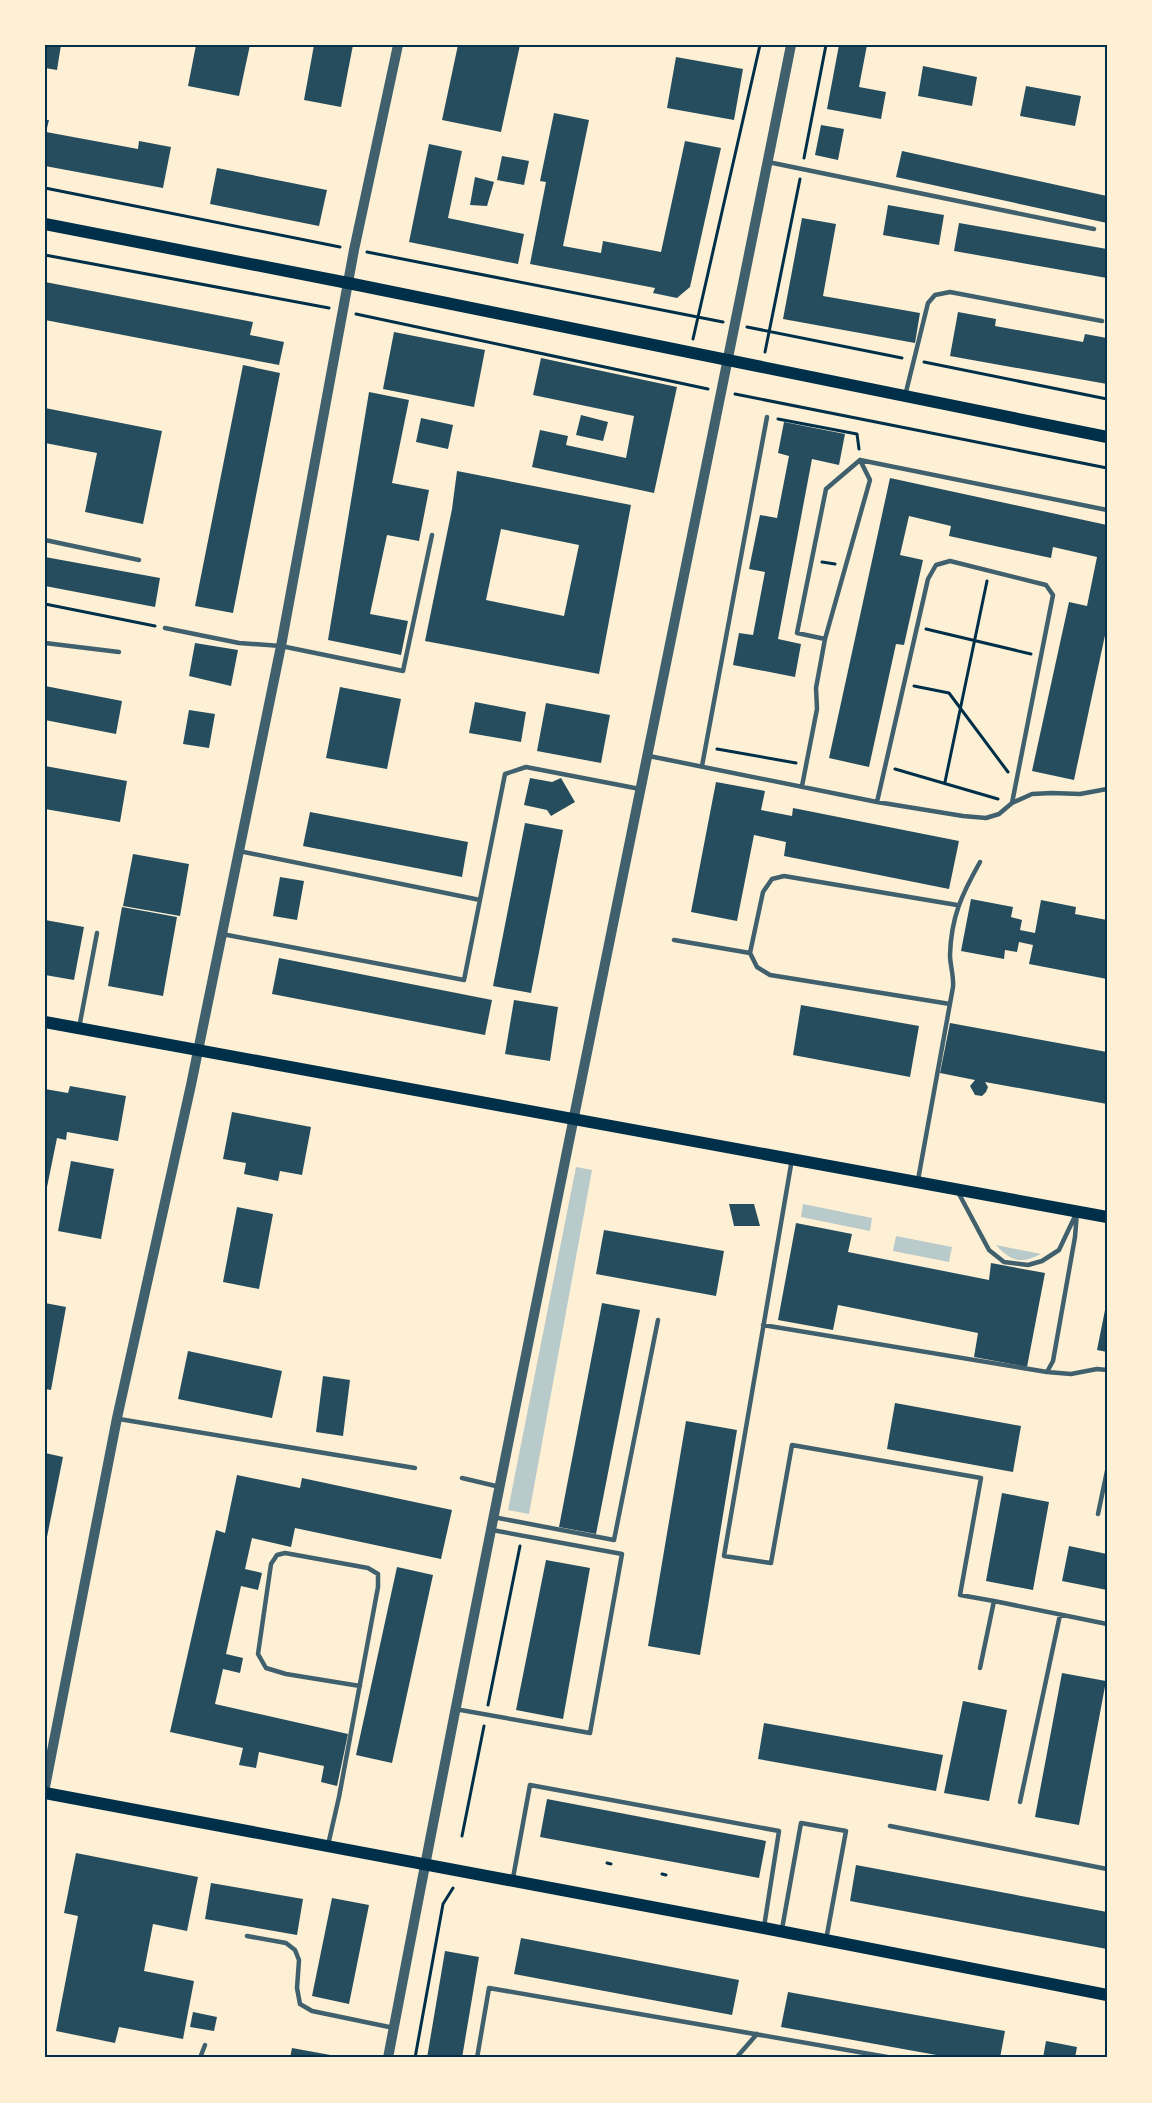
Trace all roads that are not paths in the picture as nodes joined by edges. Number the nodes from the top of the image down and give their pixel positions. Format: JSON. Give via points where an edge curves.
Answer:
{"nodes":[{"id":1,"x":398,"y":45,"type":"edge"},
{"id":2,"x":791,"y":45,"type":"edge"},
{"id":3,"x":768,"y":162,"type":"junction"},
{"id":4,"x":45,"y":224,"type":"edge"},
{"id":5,"x":1094,"y":229,"type":"dead end"},
{"id":6,"x":348,"y":283,"type":"junction"},
{"id":7,"x":1102,"y":321,"type":"dead end"},
{"id":8,"x":728,"y":360,"type":"junction"},
{"id":9,"x":905,"y":396,"type":"junction"},
{"id":10,"x":767,"y":417,"type":"road end"},
{"id":11,"x":1107,"y":437,"type":"edge"},
{"id":12,"x":860,"y":460,"type":"junction"},
{"id":13,"x":1107,"y":510,"type":"edge"},
{"id":14,"x":432,"y":536,"type":"dead end"},
{"id":15,"x":45,"y":540,"type":"edge"},
{"id":16,"x":139,"y":560,"type":"dead end"},
{"id":17,"x":165,"y":628,"type":"road end"},
{"id":18,"x":825,"y":639,"type":"junction"},
{"id":19,"x":45,"y":643,"type":"edge"},
{"id":20,"x":281,"y":646,"type":"junction"},
{"id":21,"x":119,"y":652,"type":"dead end"},
{"id":22,"x":647,"y":755,"type":"junction"},
{"id":23,"x":702,"y":766,"type":"junction"},
{"id":24,"x":802,"y":786,"type":"junction"},
{"id":25,"x":640,"y":789,"type":"junction"},
{"id":26,"x":1107,"y":789,"type":"edge"},
{"id":27,"x":877,"y":802,"type":"junction"},
{"id":28,"x":1012,"y":803,"type":"junction"},
{"id":29,"x":239,"y":851,"type":"junction"},
{"id":30,"x":980,"y":862,"type":"dead end"},
{"id":31,"x":480,"y":900,"type":"junction"},
{"id":32,"x":957,"y":905,"type":"junction"},
{"id":33,"x":96,"y":933,"type":"dead end"},
{"id":34,"x":222,"y":934,"type":"junction"},
{"id":35,"x":674,"y":940,"type":"dead end"},
{"id":36,"x":750,"y":953,"type":"junction"},
{"id":37,"x":950,"y":1004,"type":"junction"},
{"id":38,"x":45,"y":1022,"type":"edge"},
{"id":39,"x":79,"y":1028,"type":"junction"},
{"id":40,"x":198,"y":1049,"type":"junction"},
{"id":41,"x":574,"y":1119,"type":"junction"},
{"id":42,"x":792,"y":1159,"type":"junction"},
{"id":43,"x":918,"y":1182,"type":"junction"},
{"id":44,"x":957,"y":1190,"type":"junction"},
{"id":45,"x":1077,"y":1212,"type":"junction"},
{"id":46,"x":1107,"y":1217,"type":"edge"},
{"id":47,"x":658,"y":1320,"type":"dead end"},
{"id":48,"x":763,"y":1325,"type":"junction"},
{"id":49,"x":1107,"y":1370,"type":"edge"},
{"id":50,"x":1047,"y":1372,"type":"junction"},
{"id":51,"x":117,"y":1418,"type":"junction"},
{"id":52,"x":415,"y":1468,"type":"dead end"},
{"id":53,"x":1107,"y":1471,"type":"edge"},
{"id":54,"x":462,"y":1478,"type":"dead end"},
{"id":55,"x":500,"y":1487,"type":"junction"},
{"id":56,"x":1098,"y":1514,"type":"dead end"},
{"id":57,"x":494,"y":1517,"type":"junction"},
{"id":58,"x":491,"y":1530,"type":"junction"},
{"id":59,"x":994,"y":1601,"type":"junction"},
{"id":60,"x":1060,"y":1615,"type":"junction"},
{"id":61,"x":1107,"y":1624,"type":"edge"},
{"id":62,"x":980,"y":1668,"type":"dead end"},
{"id":63,"x":360,"y":1686,"type":"junction"},
{"id":64,"x":455,"y":1709,"type":"junction"},
{"id":65,"x":45,"y":1787,"type":"edge"},
{"id":66,"x":45,"y":1793,"type":"edge"},
{"id":67,"x":1020,"y":1802,"type":"dead end"},
{"id":68,"x":890,"y":1826,"type":"dead end"},
{"id":69,"x":328,"y":1847,"type":"junction"},
{"id":70,"x":425,"y":1865,"type":"junction"},
{"id":71,"x":1107,"y":1869,"type":"edge"},
{"id":72,"x":512,"y":1881,"type":"junction"},
{"id":73,"x":764,"y":1928,"type":"junction"},
{"id":74,"x":782,"y":1931,"type":"junction"},
{"id":75,"x":247,"y":1936,"type":"dead end"},
{"id":76,"x":826,"y":1940,"type":"junction"},
{"id":77,"x":1107,"y":1995,"type":"edge"},
{"id":78,"x":394,"y":2028,"type":"junction"},
{"id":79,"x":757,"y":2034,"type":"junction"},
{"id":80,"x":205,"y":2045,"type":"dead end"},
{"id":81,"x":200,"y":2058,"type":"edge"},
{"id":82,"x":388,"y":2058,"type":"edge"},
{"id":83,"x":477,"y":2058,"type":"edge"},
{"id":84,"x":736,"y":2058,"type":"edge"},
{"id":85,"x":893,"y":2058,"type":"edge"}],
"edges":[{"from":1,"to":6,"type":"street"},
{"from":2,"to":3,"type":"street"},
{"from":3,"to":5,"type":"lane"},
{"from":3,"to":8,"type":"street"},
{"from":4,"to":6,"type":"main road"},
{"from":6,"to":8,"type":"main road"},
{"from":6,"to":20,"type":"street"},
{"from":7,"to":9,"type":"lane","via":[[950,292],[935,295],[928,303]]},
{"from":8,"to":9,"type":"main road"},
{"from":8,"to":22,"type":"street"},
{"from":9,"to":11,"type":"main road"},
{"from":10,"to":23,"type":"lane"},
{"from":12,"to":13,"type":"lane"},
{"from":12,"to":18,"type":"lane","via":[[870,480]]},
{"from":12,"to":18,"type":"lane","via":[[826,489],[810,563],[797,633]]},
{"from":14,"to":20,"type":"lane","via":[[404,671]]},
{"from":15,"to":16,"type":"lane"},
{"from":17,"to":20,"type":"lane","via":[[239,643]]},
{"from":18,"to":24,"type":"lane","via":[[816,688],[818,709]]},
{"from":19,"to":21,"type":"lane"},
{"from":20,"to":29,"type":"street"},
{"from":22,"to":23,"type":"lane"},
{"from":22,"to":25,"type":"street"},
{"from":23,"to":24,"type":"lane"},
{"from":24,"to":27,"type":"lane"},
{"from":25,"to":31,"type":"lane","via":[[526,767],[505,774]]},
{"from":25,"to":41,"type":"street"},
{"from":26,"to":28,"type":"lane","via":[[1080,794],[1032,794]]},
{"from":27,"to":28,"type":"lane","via":[[986,818],[999,814]]},
{"from":27,"to":28,"type":"lane","via":[[928,579],[936,565],[950,561],[1046,585],[1053,595]]},
{"from":29,"to":31,"type":"lane"},
{"from":29,"to":34,"type":"street"},
{"from":30,"to":32,"type":"lane"},
{"from":31,"to":34,"type":"lane","via":[[464,980]]},
{"from":32,"to":36,"type":"lane","via":[[784,876],[772,879],[763,892]]},
{"from":32,"to":37,"type":"lane","via":[[950,956],[954,974]]},
{"from":33,"to":39,"type":"lane"},
{"from":34,"to":40,"type":"street"},
{"from":35,"to":36,"type":"lane"},
{"from":36,"to":37,"type":"lane","via":[[757,967],[770,975]]},
{"from":37,"to":43,"type":"lane"},
{"from":38,"to":39,"type":"main road"},
{"from":39,"to":40,"type":"main road"},
{"from":40,"to":41,"type":"main road"},
{"from":40,"to":51,"type":"street"},
{"from":41,"to":42,"type":"main road"},
{"from":41,"to":55,"type":"street"},
{"from":42,"to":43,"type":"main road"},
{"from":42,"to":48,"type":"lane"},
{"from":43,"to":44,"type":"main road"},
{"from":44,"to":45,"type":"main road"},
{"from":44,"to":45,"type":"lane","via":[[989,1250],[1004,1262],[1028,1265],[1059,1250]]},
{"from":45,"to":46,"type":"main road"},
{"from":45,"to":50,"type":"lane","via":[[1053,1361]]},
{"from":47,"to":57,"type":"lane","via":[[614,1540]]},
{"from":48,"to":50,"type":"lane"},
{"from":48,"to":59,"type":"lane","via":[[724,1556],[771,1563],[792,1445],[981,1478],[960,1595]]},
{"from":49,"to":50,"type":"lane"},
{"from":51,"to":52,"type":"lane"},
{"from":51,"to":65,"type":"street"},
{"from":53,"to":56,"type":"lane"},
{"from":54,"to":55,"type":"lane"},
{"from":55,"to":57,"type":"street"},
{"from":57,"to":58,"type":"street"},
{"from":58,"to":64,"type":"street"},
{"from":58,"to":64,"type":"lane","via":[[622,1554],[590,1733]]},
{"from":59,"to":60,"type":"lane"},
{"from":59,"to":62,"type":"lane"},
{"from":60,"to":61,"type":"lane"},
{"from":60,"to":67,"type":"lane"},
{"from":63,"to":63,"type":"lane","via":[[266,1668],[258,1654],[271,1564],[277,1555],[285,1553],[368,1568],[378,1574]]},
{"from":63,"to":69,"type":"lane"},
{"from":64,"to":70,"type":"street"},
{"from":66,"to":69,"type":"main road"},
{"from":68,"to":71,"type":"lane"},
{"from":69,"to":70,"type":"main road"},
{"from":70,"to":72,"type":"main road"},
{"from":70,"to":78,"type":"street"},
{"from":72,"to":73,"type":"main road"},
{"from":72,"to":73,"type":"lane","via":[[530,1785],[579,1794],[778,1832]]},
{"from":73,"to":74,"type":"main road"},
{"from":74,"to":76,"type":"main road"},
{"from":74,"to":76,"type":"lane","via":[[801,1823],[846,1831]]},
{"from":75,"to":78,"type":"lane","via":[[286,1944],[295,1950],[299,1960],[300,2004],[312,2011]]},
{"from":76,"to":77,"type":"main road"},
{"from":78,"to":82,"type":"street"},
{"from":79,"to":83,"type":"lane","via":[[489,1988]]},
{"from":79,"to":84,"type":"lane"},
{"from":79,"to":85,"type":"lane"},
{"from":80,"to":81,"type":"lane"}]}
